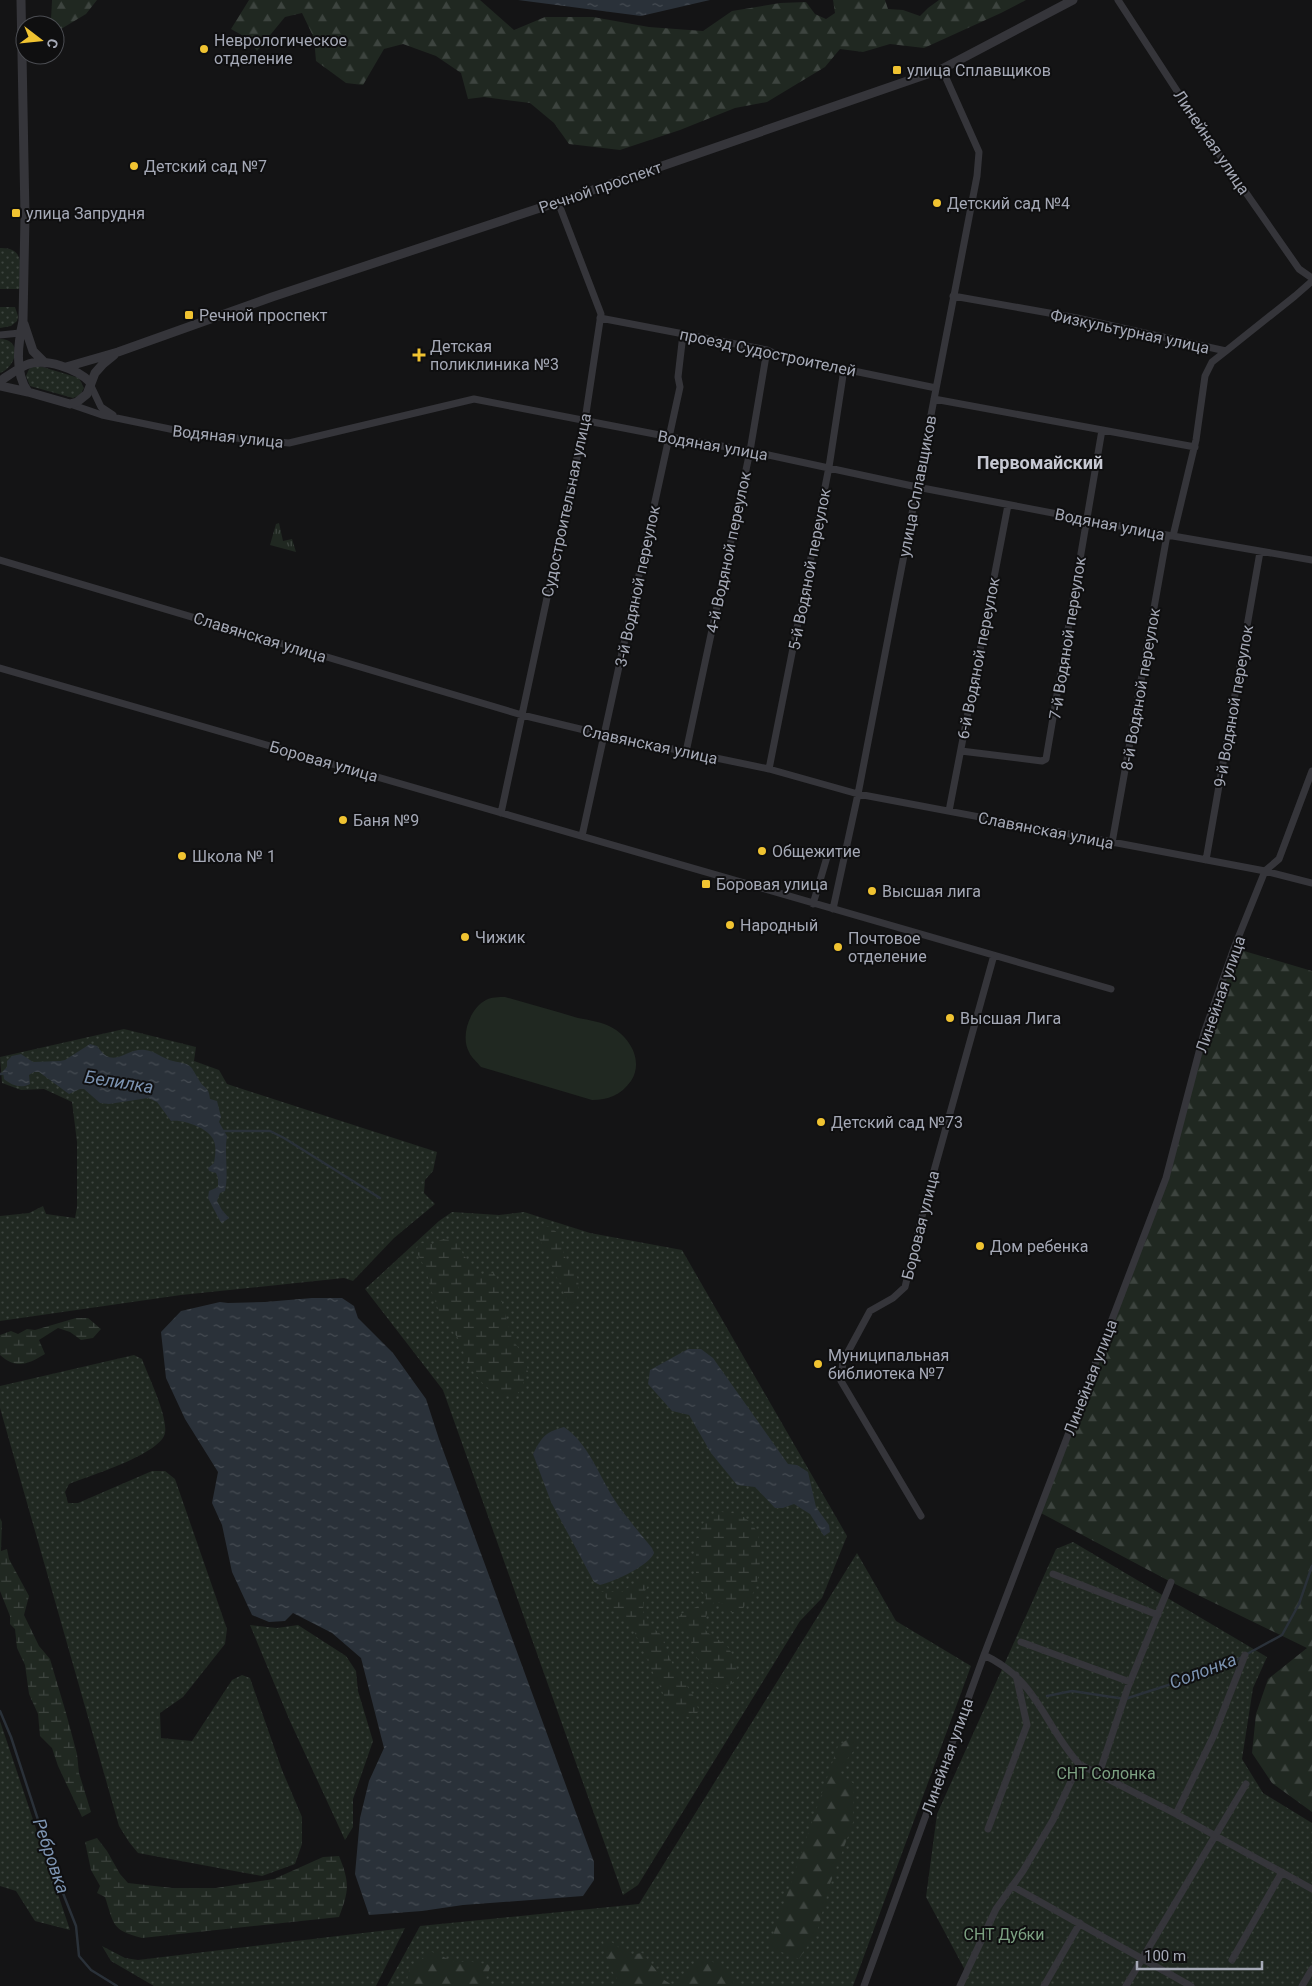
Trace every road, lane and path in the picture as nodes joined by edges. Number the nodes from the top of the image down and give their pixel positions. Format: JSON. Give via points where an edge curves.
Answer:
{"nodes":[{"id":1,"x":21,"y":0,"type":"edge"},
{"id":2,"x":1073,"y":0,"type":"edge"},
{"id":3,"x":1118,"y":0,"type":"edge"},
{"id":4,"x":942,"y":69,"type":"junction"},
{"id":5,"x":558,"y":202,"type":"junction"},
{"id":6,"x":1312,"y":279,"type":"edge"},
{"id":7,"x":953,"y":296,"type":"junction"},
{"id":8,"x":600,"y":318,"type":"junction"},
{"id":9,"x":23,"y":321,"type":"junction"},
{"id":10,"x":20,"y":332,"type":"junction"},
{"id":11,"x":684,"y":334,"type":"junction"},
{"id":12,"x":0,"y":335,"type":"edge"},
{"id":13,"x":766,"y":350,"type":"junction"},
{"id":14,"x":118,"y":352,"type":"junction"},
{"id":15,"x":1226,"y":352,"type":"junction"},
{"id":16,"x":45,"y":363,"type":"junction"},
{"id":17,"x":66,"y":367,"type":"junction"},
{"id":18,"x":844,"y":369,"type":"junction"},
{"id":19,"x":19,"y":370,"type":"junction"},
{"id":20,"x":0,"y":381,"type":"edge"},
{"id":21,"x":91,"y":385,"type":"junction"},
{"id":22,"x":0,"y":386,"type":"edge"},
{"id":23,"x":936,"y":388,"type":"junction"},
{"id":24,"x":28,"y":392,"type":"junction"},
{"id":25,"x":934,"y":399,"type":"junction"},
{"id":26,"x":70,"y":404,"type":"junction"},
{"id":27,"x":115,"y":416,"type":"junction"},
{"id":28,"x":585,"y":420,"type":"junction"},
{"id":29,"x":1102,"y":430,"type":"junction"},
{"id":30,"x":670,"y":437,"type":"junction"},
{"id":31,"x":1195,"y":446,"type":"junction"},
{"id":32,"x":750,"y":450,"type":"junction"},
{"id":33,"x":829,"y":467,"type":"junction"},
{"id":34,"x":917,"y":487,"type":"junction"},
{"id":35,"x":1008,"y":504,"type":"junction"},
{"id":36,"x":1087,"y":520,"type":"junction"},
{"id":37,"x":1170,"y":536,"type":"junction"},
{"id":38,"x":1260,"y":552,"type":"junction"},
{"id":39,"x":0,"y":560,"type":"edge"},
{"id":40,"x":1312,"y":560,"type":"edge"},
{"id":41,"x":0,"y":668,"type":"edge"},
{"id":42,"x":522,"y":715,"type":"junction"},
{"id":43,"x":605,"y":735,"type":"junction"},
{"id":44,"x":961,"y":751,"type":"junction"},
{"id":45,"x":686,"y":752,"type":"junction"},
{"id":46,"x":769,"y":769,"type":"junction"},
{"id":47,"x":1312,"y":771,"type":"edge"},
{"id":48,"x":858,"y":794,"type":"junction"},
{"id":49,"x":949,"y":812,"type":"junction"},
{"id":50,"x":501,"y":813,"type":"junction"},
{"id":51,"x":582,"y":836,"type":"junction"},
{"id":52,"x":1112,"y":842,"type":"junction"},
{"id":53,"x":847,"y":851,"type":"junction"},
{"id":54,"x":1206,"y":860,"type":"junction"},
{"id":55,"x":1265,"y":872,"type":"junction"},
{"id":56,"x":1312,"y":883,"type":"edge"},
{"id":57,"x":813,"y":904,"type":"junction"},
{"id":58,"x":834,"y":909,"type":"junction"},
{"id":59,"x":994,"y":955,"type":"junction"},
{"id":60,"x":1111,"y":989,"type":"dead end"},
{"id":61,"x":921,"y":1516,"type":"dead end"},
{"id":62,"x":1053,"y":1574,"type":"dead end"},
{"id":63,"x":1171,"y":1582,"type":"dead end"},
{"id":64,"x":1158,"y":1615,"type":"junction"},
{"id":65,"x":1021,"y":1642,"type":"dead end"},
{"id":66,"x":984,"y":1655,"type":"junction"},
{"id":67,"x":1245,"y":1655,"type":"dead end"},
{"id":68,"x":1016,"y":1674,"type":"junction"},
{"id":69,"x":1130,"y":1682,"type":"junction"},
{"id":70,"x":1079,"y":1764,"type":"junction"},
{"id":71,"x":1099,"y":1774,"type":"junction"},
{"id":72,"x":1246,"y":1784,"type":"dead end"},
{"id":73,"x":1176,"y":1814,"type":"junction"},
{"id":74,"x":988,"y":1829,"type":"dead end"},
{"id":75,"x":1214,"y":1835,"type":"junction"},
{"id":76,"x":1282,"y":1872,"type":"junction"},
{"id":77,"x":1012,"y":1886,"type":"junction"},
{"id":78,"x":1312,"y":1889,"type":"edge"},
{"id":79,"x":1080,"y":1922,"type":"junction"},
{"id":80,"x":1143,"y":1958,"type":"junction"},
{"id":81,"x":1232,"y":1960,"type":"dead end"},
{"id":82,"x":1312,"y":1969,"type":"edge"},
{"id":83,"x":864,"y":1986,"type":"edge"},
{"id":84,"x":960,"y":1986,"type":"edge"},
{"id":85,"x":1044,"y":1986,"type":"edge"},
{"id":86,"x":1126,"y":1986,"type":"edge"},
{"id":87,"x":1191,"y":1986,"type":"edge"},
{"id":88,"x":1302,"y":1986,"type":"edge"}],
"edges":[{"from":1,"to":9,"type":"street","via":[[25,209]]},
{"from":2,"to":4,"type":"street","name":"Речной проспект"},
{"from":3,"to":6,"type":"street","name":"Линейная улица","via":[[1298,269]]},
{"from":4,"to":5,"type":"street","name":"Речной проспект"},
{"from":4,"to":7,"type":"street","name":"улица Сплавщиков","via":[[979,152]]},
{"from":5,"to":8,"type":"street","name":"Судостроительная улица"},
{"from":5,"to":14,"type":"street","name":"Речной проспект"},
{"from":6,"to":15,"type":"street","name":"Физкультурная улица"},
{"from":7,"to":15,"type":"street","name":"Физкультурная улица","via":[[1077,318]]},
{"from":7,"to":23,"type":"street","name":"улица Сплавщиков"},
{"from":8,"to":11,"type":"street","name":"проезд Судостроителей"},
{"from":8,"to":28,"type":"street","name":"Судостроительная улица"},
{"from":9,"to":10,"type":"street"},
{"from":9,"to":16,"type":"street","via":[[33,351]]},
{"from":10,"to":12,"type":"street"},
{"from":10,"to":19,"type":"street"},
{"from":11,"to":13,"type":"street","name":"проезд Судостроителей"},
{"from":11,"to":30,"type":"street","name":"3-й Водяной переулок","via":[[678,376],[680,387]]},
{"from":13,"to":18,"type":"street","name":"проезд Судостроителей"},
{"from":13,"to":32,"type":"street","name":"4-й Водяной переулок"},
{"from":14,"to":17,"type":"street","name":"Речной проспект"},
{"from":14,"to":21,"type":"street","via":[[103,364]]},
{"from":15,"to":31,"type":"street","name":"8-й Водяной переулок","via":[[1212,362],[1205,376]]},
{"from":16,"to":17,"type":"street"},
{"from":16,"to":19,"type":"street","via":[[32,363]]},
{"from":17,"to":21,"type":"street","via":[[78,371]]},
{"from":18,"to":23,"type":"street","name":"проезд Судостроителей"},
{"from":18,"to":33,"type":"street","name":"5-й Водяной переулок"},
{"from":19,"to":20,"type":"street"},
{"from":19,"to":24,"type":"street"},
{"from":21,"to":26,"type":"street","via":[[82,399]]},
{"from":21,"to":27,"type":"street","via":[[101,407]]},
{"from":22,"to":24,"type":"street"},
{"from":23,"to":25,"type":"street","name":"улица Сплавщиков"},
{"from":24,"to":26,"type":"street"},
{"from":25,"to":29,"type":"street"},
{"from":25,"to":34,"type":"street","name":"улица Сплавщиков"},
{"from":26,"to":27,"type":"street","name":"Водяная улица"},
{"from":27,"to":28,"type":"street","name":"Водяная улица","via":[[194,434],[289,443],[474,399]]},
{"from":28,"to":30,"type":"street","name":"Водяная улица"},
{"from":28,"to":42,"type":"street","name":"Судостроительная улица"},
{"from":29,"to":31,"type":"street"},
{"from":29,"to":36,"type":"street","name":"7-й Водяной переулок"},
{"from":30,"to":32,"type":"street","name":"Водяная улица"},
{"from":30,"to":43,"type":"street","name":"3-й Водяной переулок"},
{"from":31,"to":37,"type":"street","name":"8-й Водяной переулок"},
{"from":32,"to":33,"type":"street","name":"Водяная улица"},
{"from":32,"to":45,"type":"street","name":"4-й Водяной переулок"},
{"from":33,"to":34,"type":"street","name":"Водяная улица"},
{"from":33,"to":46,"type":"street","name":"5-й Водяной переулок"},
{"from":34,"to":35,"type":"street","name":"Водяная улица"},
{"from":34,"to":48,"type":"street","name":"улица Сплавщиков"},
{"from":35,"to":36,"type":"street","name":"Водяная улица"},
{"from":35,"to":44,"type":"street","name":"6-й Водяной переулок"},
{"from":36,"to":37,"type":"street","name":"Водяная улица"},
{"from":36,"to":44,"type":"street","name":"7-й Водяной переулок","via":[[1046,759],[1042,762]]},
{"from":37,"to":38,"type":"street","name":"Водяная улица"},
{"from":37,"to":52,"type":"street","name":"8-й Водяной переулок"},
{"from":38,"to":40,"type":"street","name":"Водяная улица"},
{"from":38,"to":54,"type":"street","name":"9-й Водяной переулок"},
{"from":39,"to":42,"type":"street","name":"Славянская улица"},
{"from":41,"to":50,"type":"street","name":"Боровая улица"},
{"from":42,"to":43,"type":"street","name":"Славянская улица"},
{"from":42,"to":50,"type":"street","name":"Судостроительная улица"},
{"from":43,"to":45,"type":"street","name":"Славянская улица"},
{"from":43,"to":51,"type":"street","name":"3-й Водяной переулок"},
{"from":44,"to":49,"type":"street","name":"6-й Водяной переулок"},
{"from":45,"to":46,"type":"street","name":"Славянская улица"},
{"from":46,"to":48,"type":"street","name":"Славянская улица"},
{"from":47,"to":55,"type":"street","name":"Линейная улица","via":[[1279,859]]},
{"from":48,"to":49,"type":"street","name":"Славянская улица"},
{"from":48,"to":53,"type":"street","name":"улица Сплавщиков"},
{"from":49,"to":52,"type":"street","name":"Славянская улица"},
{"from":50,"to":51,"type":"street","name":"Боровая улица"},
{"from":51,"to":57,"type":"street","name":"Боровая улица"},
{"from":52,"to":54,"type":"street","name":"Славянская улица"},
{"from":53,"to":57,"type":"street","via":[[832,850],[827,857]]},
{"from":53,"to":58,"type":"street","name":"улица Сплавщиков"},
{"from":54,"to":55,"type":"street","name":"Славянская улица"},
{"from":55,"to":56,"type":"street","name":"Славянская улица"},
{"from":55,"to":66,"type":"street","name":"Линейная улица","via":[[1204,1033],[1166,1178]]},
{"from":57,"to":58,"type":"street","name":"Боровая улица"},
{"from":58,"to":59,"type":"street","name":"Боровая улица"},
{"from":59,"to":60,"type":"street","name":"Боровая улица"},
{"from":59,"to":61,"type":"street","name":"Боровая улица","via":[[905,1287],[870,1311],[843,1361],[841,1382]]},
{"from":62,"to":64,"type":"street"},
{"from":63,"to":64,"type":"street"},
{"from":64,"to":69,"type":"street"},
{"from":65,"to":69,"type":"street"},
{"from":66,"to":68,"type":"street"},
{"from":66,"to":83,"type":"street","name":"Линейная улица"},
{"from":67,"to":73,"type":"street","via":[[1214,1735]]},
{"from":68,"to":70,"type":"street"},
{"from":68,"to":74,"type":"street","via":[[1027,1726]]},
{"from":69,"to":71,"type":"street"},
{"from":70,"to":71,"type":"street"},
{"from":70,"to":77,"type":"street","via":[[1052,1820]]},
{"from":71,"to":73,"type":"street"},
{"from":72,"to":75,"type":"street"},
{"from":73,"to":75,"type":"street"},
{"from":75,"to":76,"type":"street"},
{"from":75,"to":80,"type":"street"},
{"from":76,"to":78,"type":"street"},
{"from":76,"to":81,"type":"street"},
{"from":77,"to":79,"type":"street"},
{"from":77,"to":84,"type":"street","via":[[996,1909]]},
{"from":79,"to":80,"type":"street"},
{"from":79,"to":85,"type":"street"},
{"from":80,"to":86,"type":"street"},
{"from":80,"to":87,"type":"street"},
{"from":82,"to":88,"type":"street"}]}
